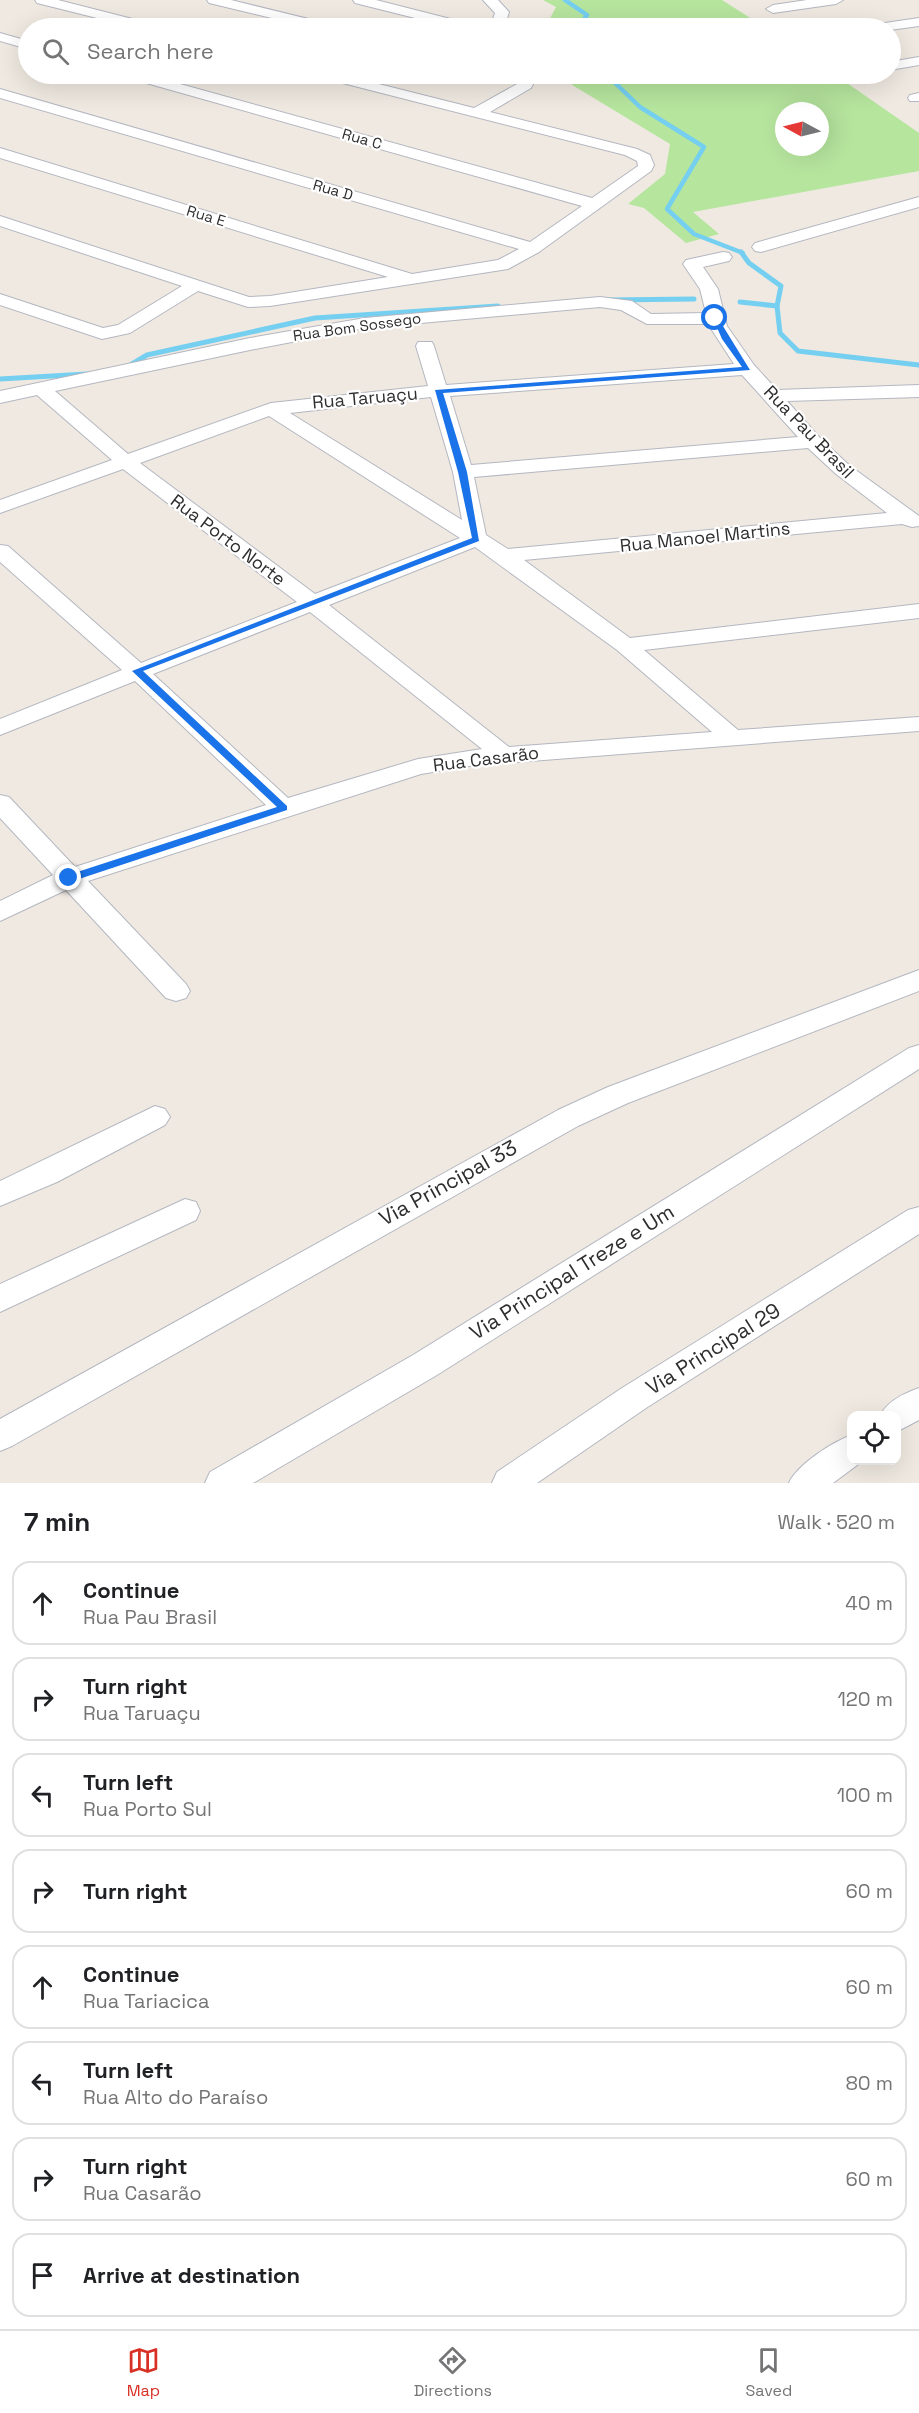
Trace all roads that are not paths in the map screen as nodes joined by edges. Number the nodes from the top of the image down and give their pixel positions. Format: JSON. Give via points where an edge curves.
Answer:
{"nodes":[{"id":1,"x":42,"y":0,"type":"edge"},
{"id":2,"x":214,"y":0,"type":"edge"},
{"id":3,"x":360,"y":0,"type":"edge"},
{"id":4,"x":490,"y":0,"type":"edge"},
{"id":5,"x":836,"y":0,"type":"edge"},
{"id":6,"x":773,"y":9,"type":"dead end"},
{"id":7,"x":112,"y":18,"type":"edge"},
{"id":8,"x":287,"y":18,"type":"edge"},
{"id":9,"x":430,"y":18,"type":"edge"},
{"id":10,"x":500,"y":18,"type":"edge"},
{"id":11,"x":919,"y":22,"type":"edge"},
{"id":12,"x":901,"y":25,"type":"edge"},
{"id":13,"x":0,"y":37,"type":"edge"},
{"id":14,"x":18,"y":42,"type":"edge"},
{"id":15,"x":919,"y":61,"type":"edge"},
{"id":16,"x":901,"y":64,"type":"edge"},
{"id":17,"x":166,"y":84,"type":"edge"},
{"id":18,"x":363,"y":84,"type":"edge"},
{"id":19,"x":526,"y":84,"type":"edge"},
{"id":20,"x":0,"y":93,"type":"edge"},
{"id":21,"x":476,"y":113,"type":"junction"},
{"id":22,"x":0,"y":153,"type":"edge"},
{"id":23,"x":919,"y":202,"type":"edge"},
{"id":24,"x":594,"y":204,"type":"junction"},
{"id":25,"x":0,"y":221,"type":"edge"},
{"id":26,"x":761,"y":247,"type":"dead end"},
{"id":27,"x":532,"y":248,"type":"junction"},
{"id":28,"x":723,"y":257,"type":"dead end"},
{"id":29,"x":412,"y":280,"type":"junction"},
{"id":30,"x":196,"y":285,"type":"junction"},
{"id":31,"x":0,"y":299,"type":"edge"},
{"id":32,"x":715,"y":318,"type":"junction"},
{"id":33,"x":425,"y":346,"type":"dead end"},
{"id":34,"x":747,"y":369,"type":"junction"},
{"id":35,"x":40,"y":388,"type":"junction"},
{"id":36,"x":919,"y":391,"type":"edge"},
{"id":37,"x":438,"y":392,"type":"junction"},
{"id":38,"x":773,"y":396,"type":"junction"},
{"id":39,"x":0,"y":397,"type":"edge"},
{"id":40,"x":271,"y":409,"type":"junction"},
{"id":41,"x":813,"y":442,"type":"junction"},
{"id":42,"x":126,"y":462,"type":"junction"},
{"id":43,"x":463,"y":472,"type":"junction"},
{"id":44,"x":0,"y":507,"type":"edge"},
{"id":45,"x":912,"y":521,"type":"edge"},
{"id":46,"x":476,"y":539,"type":"junction"},
{"id":47,"x":0,"y":551,"type":"edge"},
{"id":48,"x":504,"y":556,"type":"junction"},
{"id":49,"x":314,"y":604,"type":"junction"},
{"id":50,"x":919,"y":611,"type":"edge"},
{"id":51,"x":625,"y":645,"type":"junction"},
{"id":52,"x":137,"y":671,"type":"junction"},
{"id":53,"x":919,"y":724,"type":"edge"},
{"id":54,"x":0,"y":728,"type":"edge"},
{"id":55,"x":734,"y":739,"type":"junction"},
{"id":56,"x":504,"y":755,"type":"junction"},
{"id":57,"x":0,"y":803,"type":"edge"},
{"id":58,"x":284,"y":808,"type":"junction"},
{"id":59,"x":69,"y":878,"type":"junction"},
{"id":60,"x":0,"y":912,"type":"edge"},
{"id":61,"x":919,"y":980,"type":"edge"},
{"id":62,"x":176,"y":991,"type":"dead end"},
{"id":63,"x":919,"y":1055,"type":"edge"},
{"id":64,"x":155,"y":1118,"type":"dead end"},
{"id":65,"x":0,"y":1194,"type":"edge"},
{"id":66,"x":185,"y":1211,"type":"dead end"},
{"id":67,"x":919,"y":1219,"type":"edge"},
{"id":68,"x":0,"y":1299,"type":"edge"},
{"id":69,"x":919,"y":1402,"type":"edge"},
{"id":70,"x":901,"y":1415,"type":"edge"},
{"id":71,"x":0,"y":1436,"type":"edge"},
{"id":72,"x":847,"y":1454,"type":"edge"},
{"id":73,"x":222,"y":1483,"type":"edge"},
{"id":74,"x":509,"y":1483,"type":"edge"},
{"id":75,"x":806,"y":1483,"type":"edge"}],
"edges":[{"from":1,"to":7,"type":"street"},
{"from":2,"to":8,"type":"street"},
{"from":3,"to":9,"type":"street"},
{"from":4,"to":10,"type":"street","via":[[502,12]]},
{"from":5,"to":6,"type":"street"},
{"from":11,"to":12,"type":"street"},
{"from":13,"to":14,"type":"street"},
{"from":15,"to":16,"type":"street"},
{"from":17,"to":24,"type":"street","name":"Rua C"},
{"from":18,"to":21,"type":"street"},
{"from":19,"to":21,"type":"street"},
{"from":20,"to":27,"type":"street","name":"Rua D"},
{"from":21,"to":24,"type":"street","via":[[644,158],[645,168]]},
{"from":22,"to":29,"type":"street","name":"Rua E"},
{"from":23,"to":26,"type":"street"},
{"from":24,"to":27,"type":"street"},
{"from":25,"to":30,"type":"street"},
{"from":27,"to":29,"type":"street","via":[[502,265]]},
{"from":28,"to":32,"type":"street","name":"Rua Pau Brasil","via":[[692,264],[709,289]]},
{"from":29,"to":30,"type":"street","via":[[258,302]]},
{"from":30,"to":31,"type":"street","via":[[124,329],[102,334]]},
{"from":32,"to":34,"type":"street","name":"Rua Pau Brasil"},
{"from":32,"to":35,"type":"street","name":"Rua Bom Sossego","via":[[647,319],[626,305],[600,302],[388,320]]},
{"from":33,"to":37,"type":"street"},
{"from":34,"to":37,"type":"street","name":"Rua Taruaçu"},
{"from":34,"to":38,"type":"street","name":"Rua Pau Brasil"},
{"from":35,"to":39,"type":"street","name":"Rua Bom Sossego"},
{"from":35,"to":42,"type":"street","name":"Rua Porto Norte"},
{"from":36,"to":38,"type":"street"},
{"from":37,"to":40,"type":"street","name":"Rua Taruaçu"},
{"from":37,"to":43,"type":"street"},
{"from":38,"to":41,"type":"street","name":"Rua Pau Brasil"},
{"from":40,"to":42,"type":"street","name":"Rua Taruaçu"},
{"from":40,"to":46,"type":"street"},
{"from":41,"to":43,"type":"street"},
{"from":41,"to":45,"type":"street","name":"Rua Pau Brasil","via":[[858,483]]},
{"from":42,"to":44,"type":"street","name":"Rua Taruaçu"},
{"from":42,"to":49,"type":"street","name":"Rua Porto Norte"},
{"from":43,"to":46,"type":"street"},
{"from":45,"to":48,"type":"street","name":"Rua Manoel Martins"},
{"from":46,"to":48,"type":"street"},
{"from":46,"to":49,"type":"street"},
{"from":47,"to":52,"type":"street"},
{"from":48,"to":51,"type":"street"},
{"from":49,"to":52,"type":"street"},
{"from":49,"to":56,"type":"street","name":"Rua Porto Norte"},
{"from":50,"to":51,"type":"street"},
{"from":51,"to":55,"type":"street"},
{"from":52,"to":54,"type":"street"},
{"from":52,"to":58,"type":"street"},
{"from":53,"to":55,"type":"street","name":"Rua Casarão"},
{"from":55,"to":56,"type":"street","name":"Rua Casarão"},
{"from":56,"to":58,"type":"street","name":"Rua Casarão","via":[[418,767]]},
{"from":57,"to":59,"type":"street"},
{"from":58,"to":59,"type":"street","name":"Rua Casarão"},
{"from":59,"to":60,"type":"street","name":"Rua Casarão"},
{"from":59,"to":62,"type":"street"},
{"from":61,"to":71,"type":"street","name":"Via Principal 33","via":[[568,1118]]},
{"from":63,"to":73,"type":"street","name":"Via Principal Treze e Um","via":[[425,1365]]},
{"from":64,"to":65,"type":"street"},
{"from":66,"to":68,"type":"street"},
{"from":67,"to":74,"type":"street","name":"Via Principal 29","via":[[634,1398]]},
{"from":69,"to":70,"type":"street"},
{"from":72,"to":75,"type":"street"}]}
